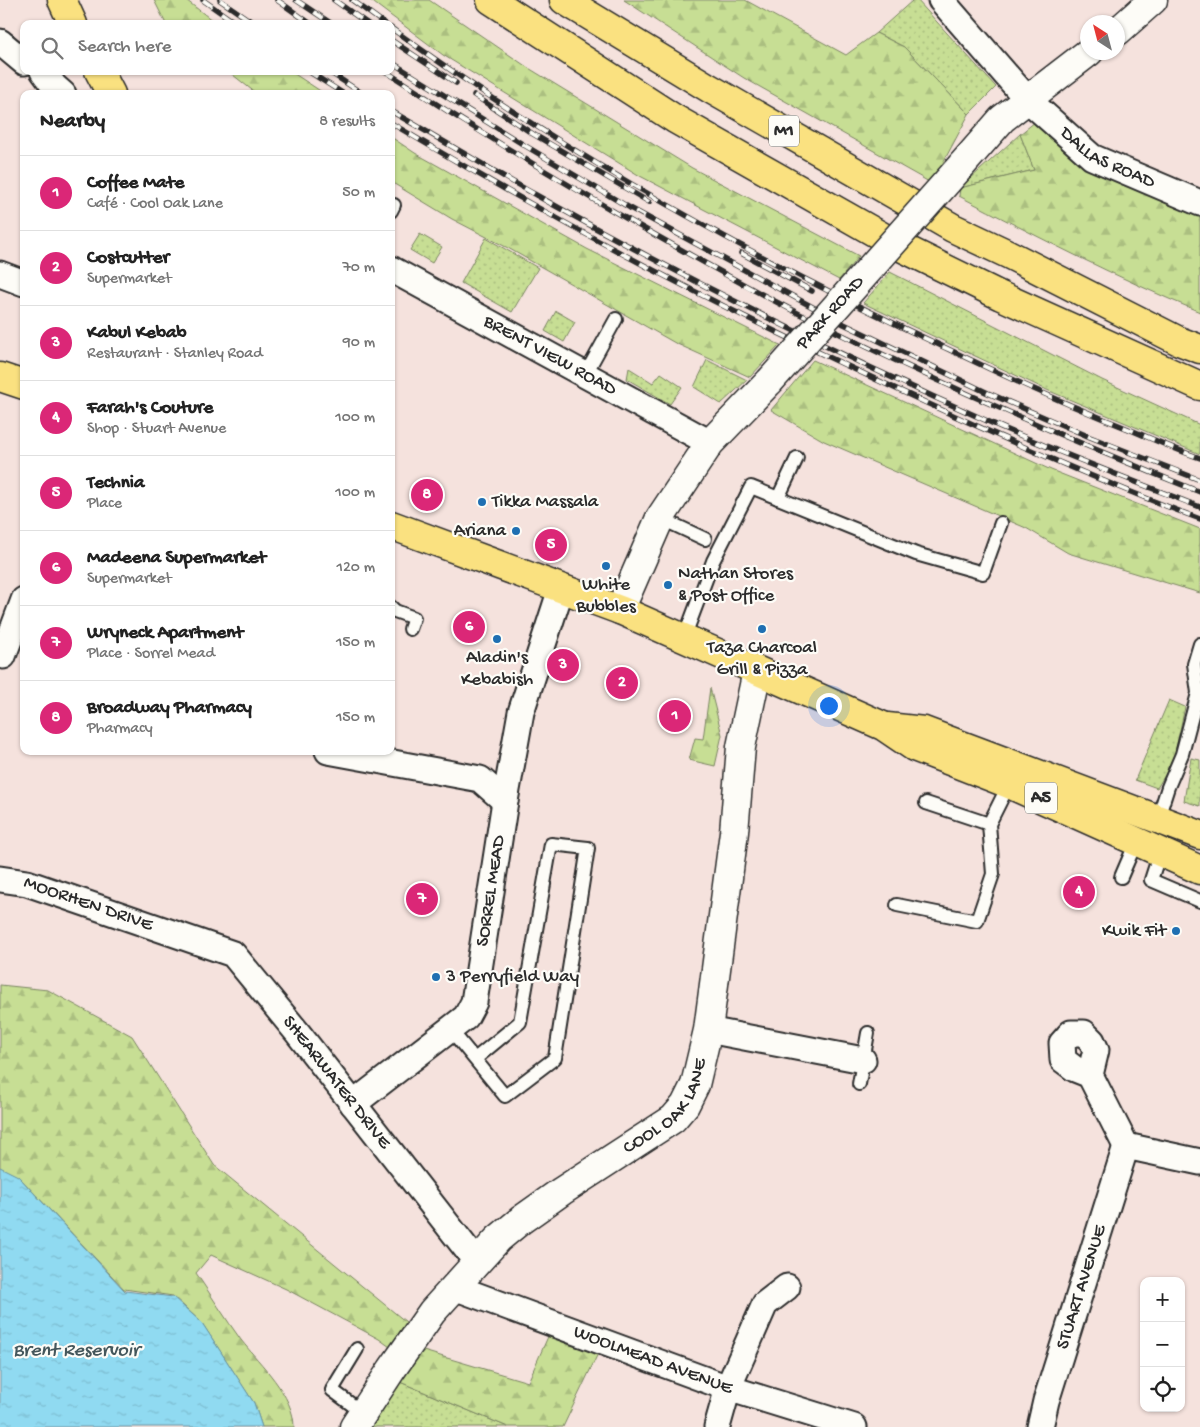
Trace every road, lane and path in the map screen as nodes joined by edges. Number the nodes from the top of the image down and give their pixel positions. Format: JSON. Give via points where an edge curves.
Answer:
{"nodes":[{"id":1,"x":62,"y":0,"type":"edge"},
{"id":2,"x":491,"y":0,"type":"edge"},
{"id":3,"x":564,"y":0,"type":"edge"},
{"id":4,"x":941,"y":0,"type":"edge"},
{"id":5,"x":1153,"y":0,"type":"edge"},
{"id":6,"x":71,"y":20,"type":"edge"},
{"id":7,"x":1125,"y":25,"type":"edge"},
{"id":8,"x":0,"y":42,"type":"edge"},
{"id":9,"x":20,"y":59,"type":"edge"},
{"id":10,"x":1080,"y":59,"type":"edge"},
{"id":11,"x":47,"y":75,"type":"edge"},
{"id":12,"x":101,"y":75,"type":"edge"},
{"id":13,"x":58,"y":90,"type":"edge"},
{"id":14,"x":109,"y":90,"type":"edge"},
{"id":15,"x":1027,"y":99,"type":"junction"},
{"id":16,"x":1200,"y":203,"type":"edge"},
{"id":17,"x":1008,"y":254,"type":"junction"},
{"id":18,"x":395,"y":271,"type":"edge"},
{"id":19,"x":0,"y":274,"type":"edge"},
{"id":20,"x":20,"y":282,"type":"edge"},
{"id":21,"x":616,"y":319,"type":"dead end"},
{"id":22,"x":1200,"y":330,"type":"edge"},
{"id":23,"x":1200,"y":349,"type":"edge"},
{"id":24,"x":585,"y":375,"type":"junction"},
{"id":25,"x":0,"y":377,"type":"edge"},
{"id":26,"x":20,"y":384,"type":"edge"},
{"id":27,"x":1200,"y":386,"type":"edge"},
{"id":28,"x":710,"y":443,"type":"junction"},
{"id":29,"x":797,"y":458,"type":"dead end"},
{"id":30,"x":778,"y":498,"type":"junction"},
{"id":31,"x":660,"y":518,"type":"junction"},
{"id":32,"x":1001,"y":523,"type":"dead end"},
{"id":33,"x":395,"y":527,"type":"edge"},
{"id":34,"x":704,"y":539,"type":"dead end"},
{"id":35,"x":561,"y":589,"type":"junction"},
{"id":36,"x":620,"y":610,"type":"junction"},
{"id":37,"x":395,"y":611,"type":"edge"},
{"id":38,"x":20,"y":615,"type":"edge"},
{"id":39,"x":410,"y":629,"type":"dead end"},
{"id":40,"x":684,"y":638,"type":"junction"},
{"id":41,"x":1200,"y":644,"type":"edge"},
{"id":42,"x":9,"y":658,"type":"edge"},
{"id":43,"x":758,"y":671,"type":"junction"},
{"id":44,"x":883,"y":726,"type":"junction"},
{"id":45,"x":349,"y":755,"type":"edge"},
{"id":46,"x":1009,"y":784,"type":"junction"},
{"id":47,"x":505,"y":801,"type":"junction"},
{"id":48,"x":926,"y":803,"type":"dead end"},
{"id":49,"x":1158,"y":818,"type":"junction"},
{"id":50,"x":989,"y":824,"type":"junction"},
{"id":51,"x":1200,"y":835,"type":"edge"},
{"id":52,"x":1148,"y":847,"type":"junction"},
{"id":53,"x":1200,"y":870,"type":"edge"},
{"id":54,"x":1121,"y":877,"type":"dead end"},
{"id":55,"x":0,"y":879,"type":"edge"},
{"id":56,"x":1200,"y":901,"type":"edge"},
{"id":57,"x":897,"y":905,"type":"dead end"},
{"id":58,"x":175,"y":934,"type":"joint"},
{"id":59,"x":450,"y":1029,"type":"junction"},
{"id":60,"x":708,"y":1030,"type":"junction"},
{"id":61,"x":868,"y":1033,"type":"dead end"},
{"id":62,"x":474,"y":1059,"type":"junction"},
{"id":63,"x":861,"y":1072,"type":"joint"},
{"id":64,"x":1090,"y":1075,"type":"dead end"},
{"id":65,"x":353,"y":1104,"type":"junction"},
{"id":66,"x":1126,"y":1146,"type":"junction"},
{"id":67,"x":1200,"y":1162,"type":"edge"},
{"id":68,"x":476,"y":1261,"type":"junction"},
{"id":69,"x":454,"y":1287,"type":"junction"},
{"id":70,"x":787,"y":1287,"type":"dead end"},
{"id":71,"x":357,"y":1349,"type":"dead end"},
{"id":72,"x":728,"y":1388,"type":"junction"},
{"id":73,"x":358,"y":1420,"type":"edge"},
{"id":74,"x":717,"y":1427,"type":"edge"},
{"id":75,"x":854,"y":1427,"type":"edge"},
{"id":76,"x":1040,"y":1427,"type":"edge"}],
"edges":[{"from":1,"to":6,"type":"main road"},
{"from":2,"to":27,"type":"main road","number":"M1","via":[[675,119],[903,248]]},
{"from":3,"to":17,"type":"main road","number":"M1","via":[[926,213]]},
{"from":4,"to":15,"type":"street","name":"DALLAS ROAD"},
{"from":5,"to":7,"type":"street"},
{"from":8,"to":9,"type":"street"},
{"from":10,"to":15,"type":"street","name":"PARK ROAD"},
{"from":11,"to":13,"type":"street"},
{"from":12,"to":14,"type":"main road"},
{"from":15,"to":16,"type":"street","name":"DALLAS ROAD","via":[[1092,157]]},
{"from":15,"to":28,"type":"street","name":"PARK ROAD","bridge":true,"via":[[1002,118],[770,381]]},
{"from":17,"to":22,"type":"main road","number":"M1"},
{"from":17,"to":23,"type":"main road","number":"M1"},
{"from":18,"to":24,"type":"street","name":"BRENT VIEW ROAD"},
{"from":19,"to":20,"type":"street"},
{"from":21,"to":24,"type":"lane"},
{"from":24,"to":28,"type":"street","name":"BRENT VIEW ROAD"},
{"from":25,"to":26,"type":"main road"},
{"from":28,"to":31,"type":"street","name":"PARK ROAD"},
{"from":29,"to":30,"type":"lane"},
{"from":30,"to":32,"type":"lane","via":[[916,554],[983,573]]},
{"from":30,"to":40,"type":"lane","via":[[751,487],[713,561]]},
{"from":31,"to":34,"type":"lane"},
{"from":31,"to":36,"type":"street","name":"PARK ROAD"},
{"from":33,"to":35,"type":"main road","number":"A5"},
{"from":35,"to":36,"type":"main road","number":"A5"},
{"from":35,"to":47,"type":"street","name":"SORREL MEAD","via":[[521,712]]},
{"from":36,"to":40,"type":"main road","number":"A5"},
{"from":37,"to":39,"type":"lane","via":[[414,618]]},
{"from":38,"to":42,"type":"street"},
{"from":40,"to":43,"type":"main road","number":"A5"},
{"from":41,"to":49,"type":"lane","via":[[1194,664],[1198,693],[1182,754]]},
{"from":43,"to":44,"type":"main road","number":"A5"},
{"from":43,"to":60,"type":"street","name":"COOL OAK LANE","via":[[741,747],[734,832]]},
{"from":44,"to":46,"type":"main road","number":"A5","via":[[914,747]]},
{"from":44,"to":49,"type":"main road","number":"A5","via":[[924,731]]},
{"from":45,"to":47,"type":"street","via":[[480,780]]},
{"from":46,"to":50,"type":"lane"},
{"from":46,"to":52,"type":"main road","number":"A5"},
{"from":47,"to":59,"type":"street","name":"SORREL MEAD","via":[[474,1002],[466,1016]]},
{"from":48,"to":50,"type":"lane"},
{"from":49,"to":51,"type":"main road","number":"A5"},
{"from":50,"to":57,"type":"lane","via":[[993,874],[977,921]]},
{"from":52,"to":53,"type":"main road","number":"A5"},
{"from":52,"to":54,"type":"lane"},
{"from":52,"to":56,"type":"lane","via":[[1151,880]]},
{"from":55,"to":58,"type":"street","name":"MOORHEN DRIVE","via":[[27,883]]},
{"from":58,"to":65,"type":"street","name":"SHEARWATER DRIVE","via":[[233,954]]},
{"from":59,"to":62,"type":"lane"},
{"from":59,"to":65,"type":"street","name":"SORREL MEAD"},
{"from":60,"to":63,"type":"street"},
{"from":60,"to":68,"type":"street","name":"COOL OAK LANE","via":[[695,1085],[686,1105],[673,1119],[521,1220]]},
{"from":61,"to":63,"type":"lane"},
{"from":62,"to":62,"type":"lane","via":[[520,1022],[551,844],[588,848],[555,1058],[504,1096]]},
{"from":64,"to":66,"type":"street"},
{"from":65,"to":68,"type":"street","name":"SHEARWATER DRIVE"},
{"from":66,"to":67,"type":"street"},
{"from":66,"to":76,"type":"street","name":"STUART AVENUE"},
{"from":68,"to":69,"type":"street","name":"COOL OAK LANE"},
{"from":69,"to":72,"type":"street","name":"WOOLMEAD AVENUE"},
{"from":69,"to":73,"type":"street","name":"COOL OAK LANE","via":[[426,1320]]},
{"from":70,"to":72,"type":"street","via":[[765,1304]]},
{"from":71,"to":73,"type":"lane","via":[[332,1390]]},
{"from":72,"to":74,"type":"street"},
{"from":72,"to":75,"type":"street","name":"WOOLMEAD AVENUE"}]}
